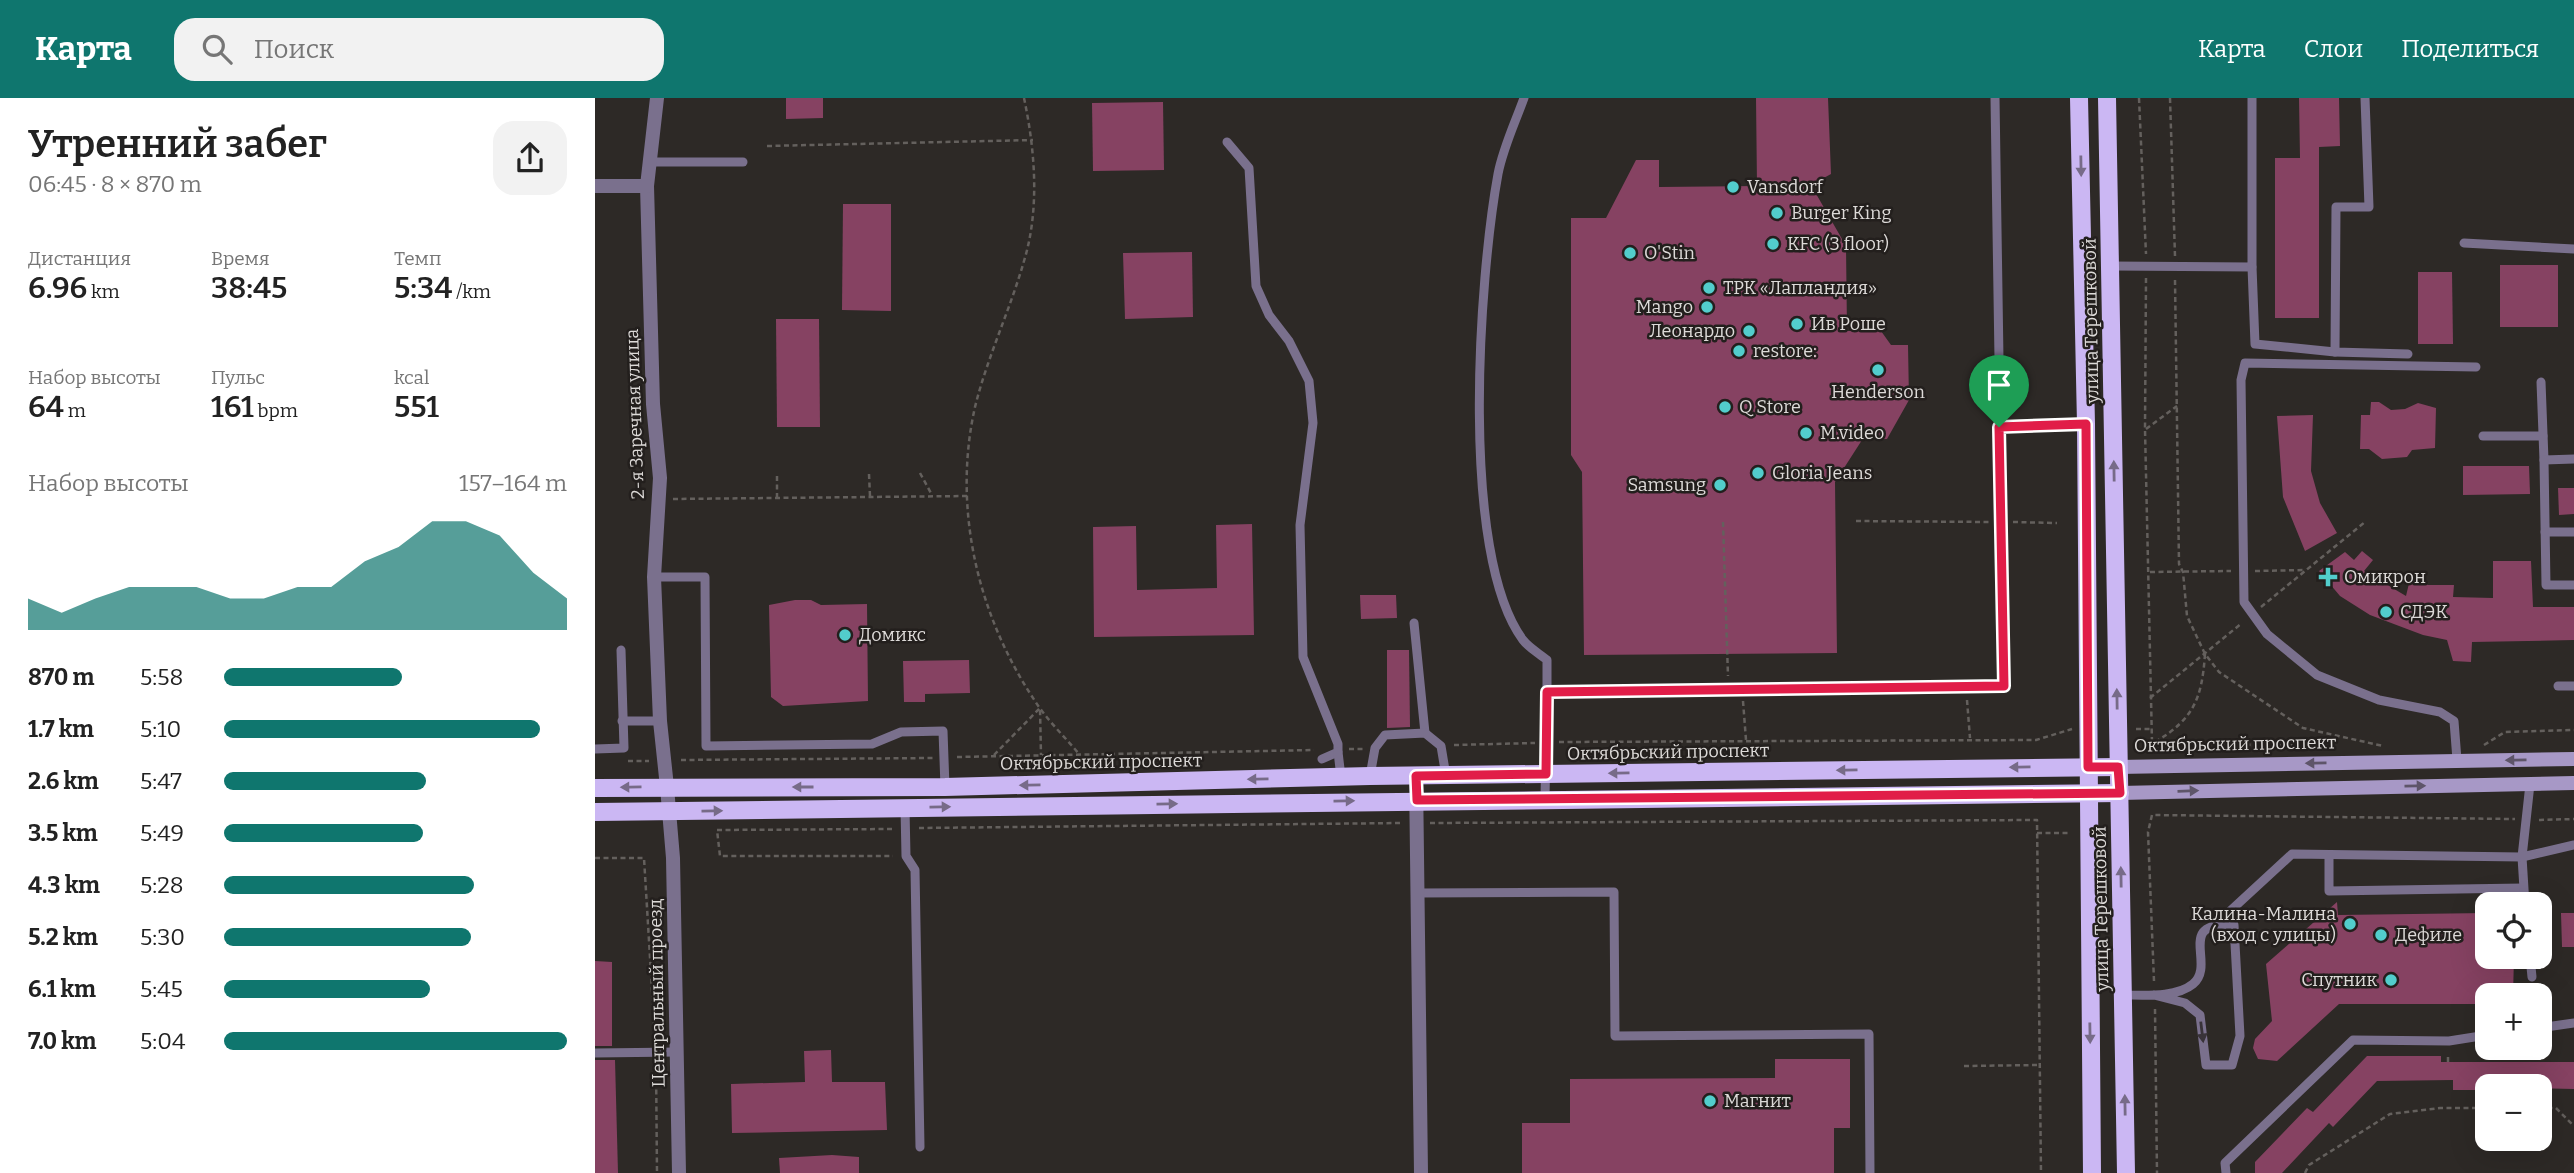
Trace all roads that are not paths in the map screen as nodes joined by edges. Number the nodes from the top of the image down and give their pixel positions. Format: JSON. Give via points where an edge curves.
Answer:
{"nodes":[{"id":1,"x":657,"y":98,"type":"edge"},
{"id":2,"x":1524,"y":98,"type":"edge"},
{"id":3,"x":1995,"y":98,"type":"edge"},
{"id":4,"x":2079,"y":98,"type":"edge"},
{"id":5,"x":2107,"y":98,"type":"edge"},
{"id":6,"x":2252,"y":98,"type":"edge"},
{"id":7,"x":2365,"y":98,"type":"edge"},
{"id":8,"x":1227,"y":142,"type":"dead end"},
{"id":9,"x":650,"y":162,"type":"junction"},
{"id":10,"x":743,"y":162,"type":"dead end"},
{"id":11,"x":595,"y":186,"type":"edge"},
{"id":12,"x":647,"y":186,"type":"junction"},
{"id":13,"x":2464,"y":243,"type":"dead end"},
{"id":14,"x":2574,"y":249,"type":"edge"},
{"id":15,"x":2112,"y":266,"type":"junction"},
{"id":16,"x":2252,"y":267,"type":"junction"},
{"id":17,"x":2335,"y":352,"type":"junction"},
{"id":18,"x":2408,"y":354,"type":"dead end"},
{"id":19,"x":2476,"y":367,"type":"dead end"},
{"id":20,"x":2542,"y":382,"type":"dead end"},
{"id":21,"x":2086,"y":424,"type":"junction"},
{"id":22,"x":1999,"y":427,"type":"junction"},
{"id":23,"x":2483,"y":436,"type":"dead end"},
{"id":24,"x":2543,"y":436,"type":"junction"},
{"id":25,"x":2574,"y":459,"type":"edge"},
{"id":26,"x":2544,"y":460,"type":"junction"},
{"id":27,"x":2574,"y":531,"type":"edge"},
{"id":28,"x":2545,"y":532,"type":"junction"},
{"id":29,"x":655,"y":577,"type":"junction"},
{"id":30,"x":2574,"y":585,"type":"edge"},
{"id":31,"x":1414,"y":623,"type":"dead end"},
{"id":32,"x":621,"y":650,"type":"dead end"},
{"id":33,"x":2559,"y":686,"type":"dead end"},
{"id":34,"x":2574,"y":686,"type":"edge"},
{"id":35,"x":1547,"y":692,"type":"junction"},
{"id":36,"x":622,"y":721,"type":"junction"},
{"id":37,"x":660,"y":721,"type":"junction"},
{"id":38,"x":1425,"y":733,"type":"junction"},
{"id":39,"x":595,"y":749,"type":"edge"},
{"id":40,"x":1338,"y":752,"type":"junction"},
{"id":41,"x":2457,"y":753,"type":"junction"},
{"id":42,"x":1322,"y":755,"type":"road end"},
{"id":43,"x":2574,"y":759,"type":"edge"},
{"id":44,"x":2088,"y":767,"type":"junction"},
{"id":45,"x":2118,"y":767,"type":"junction"},
{"id":46,"x":1546,"y":774,"type":"junction"},
{"id":47,"x":1370,"y":776,"type":"junction"},
{"id":48,"x":1416,"y":776,"type":"junction"},
{"id":49,"x":1446,"y":776,"type":"junction"},
{"id":50,"x":1341,"y":777,"type":"junction"},
{"id":51,"x":2574,"y":783,"type":"edge"},
{"id":52,"x":2530,"y":784,"type":"junction"},
{"id":53,"x":667,"y":787,"type":"junction"},
{"id":54,"x":945,"y":787,"type":"junction"},
{"id":55,"x":595,"y":788,"type":"edge"},
{"id":56,"x":2087,"y":793,"type":"junction"},
{"id":57,"x":2120,"y":793,"type":"junction"},
{"id":58,"x":1545,"y":798,"type":"junction"},
{"id":59,"x":1417,"y":800,"type":"junction"},
{"id":60,"x":905,"y":808,"type":"junction"},
{"id":61,"x":595,"y":812,"type":"edge"},
{"id":62,"x":669,"y":812,"type":"junction"},
{"id":63,"x":2574,"y":845,"type":"edge"},
{"id":64,"x":2329,"y":855,"type":"junction"},
{"id":65,"x":2522,"y":857,"type":"junction"},
{"id":66,"x":2523,"y":888,"type":"junction"},
{"id":67,"x":2523,"y":892,"type":"edge"},
{"id":68,"x":1419,"y":893,"type":"junction"},
{"id":69,"x":2216,"y":924,"type":"junction"},
{"id":70,"x":2531,"y":969,"type":"edge"},
{"id":71,"x":2532,"y":977,"type":"dead end"},
{"id":72,"x":2123,"y":995,"type":"junction"},
{"id":73,"x":2154,"y":995,"type":"junction"},
{"id":74,"x":2574,"y":1023,"type":"edge"},
{"id":75,"x":2552,"y":1026,"type":"edge"},
{"id":76,"x":2475,"y":1037,"type":"edge"},
{"id":77,"x":678,"y":1052,"type":"junction"},
{"id":78,"x":595,"y":1053,"type":"edge"},
{"id":79,"x":920,"y":1147,"type":"dead end"},
{"id":80,"x":679,"y":1173,"type":"edge"},
{"id":81,"x":1421,"y":1173,"type":"edge"},
{"id":82,"x":1870,"y":1173,"type":"edge"},
{"id":83,"x":2092,"y":1173,"type":"edge"},
{"id":84,"x":2126,"y":1173,"type":"edge"},
{"id":85,"x":2225,"y":1173,"type":"edge"}],
"edges":[{"from":1,"to":9,"type":"street","name":"2-я Заречная улица"},
{"from":2,"to":35,"type":"lane","via":[[1499,171],[1481,295],[1481,474],[1493,568],[1524,641],[1547,660]]},
{"from":3,"to":22,"type":"lane"},
{"from":4,"to":21,"type":"main road","name":"улица Терешковой","one_way":true},
{"from":5,"to":15,"type":"main road","name":"улица Терешковой"},
{"from":6,"to":16,"type":"lane"},
{"from":7,"to":17,"type":"lane","via":[[2369,207],[2336,208]]},
{"from":8,"to":40,"type":"lane","via":[[1249,168],[1256,286],[1309,381],[1314,423],[1300,525],[1303,657]]},
{"from":9,"to":10,"type":"lane"},
{"from":9,"to":12,"type":"street","name":"2-я Заречная улица"},
{"from":11,"to":12,"type":"street"},
{"from":12,"to":29,"type":"street","name":"2-я Заречная улица","via":[[659,499]]},
{"from":13,"to":14,"type":"lane"},
{"from":15,"to":16,"type":"lane"},
{"from":45,"to":15,"type":"main road","name":"улица Терешковой","one_way":true},
{"from":16,"to":17,"type":"lane","via":[[2255,344]]},
{"from":17,"to":18,"type":"lane"},
{"from":19,"to":41,"type":"lane","via":[[2245,363],[2241,380],[2244,602],[2267,634],[2317,675],[2379,700],[2440,712],[2454,721]]},
{"from":20,"to":24,"type":"lane"},
{"from":21,"to":22,"type":"lane"},
{"from":21,"to":44,"type":"main road","name":"улица Терешковой"},
{"from":22,"to":35,"type":"lane","via":[[2004,686]]},
{"from":23,"to":24,"type":"lane"},
{"from":24,"to":26,"type":"lane"},
{"from":25,"to":26,"type":"lane"},
{"from":26,"to":28,"type":"lane"},
{"from":27,"to":28,"type":"lane"},
{"from":28,"to":30,"type":"lane","via":[[2546,585]]},
{"from":29,"to":37,"type":"street","name":"2-я Заречная улица"},
{"from":29,"to":54,"type":"lane","via":[[705,577],[706,746],[872,744],[901,732],[943,731]]},
{"from":31,"to":38,"type":"lane"},
{"from":32,"to":36,"type":"lane"},
{"from":33,"to":34,"type":"lane"},
{"from":35,"to":46,"type":"lane"},
{"from":36,"to":37,"type":"lane"},
{"from":36,"to":39,"type":"lane","via":[[624,748]]},
{"from":37,"to":53,"type":"street","name":"2-я Заречная улица"},
{"from":38,"to":47,"type":"lane","via":[[1385,735],[1375,748]]},
{"from":38,"to":49,"type":"lane","via":[[1441,746]]},
{"from":40,"to":42,"type":"lane"},
{"from":40,"to":50,"type":"lane"},
{"from":43,"to":41,"type":"main road","name":"Октябрьский проспект","one_way":true},
{"from":41,"to":45,"type":"main road","name":"Октябрьский проспект","one_way":true},
{"from":44,"to":45,"type":"main road","name":"Октябрьский проспект"},
{"from":44,"to":46,"type":"main road","name":"Октябрьский проспект","one_way":true},
{"from":44,"to":56,"type":"main road","name":"улица Терешковой"},
{"from":45,"to":57,"type":"main road","name":"улица Терешковой"},
{"from":46,"to":49,"type":"main road","name":"Октябрьский проспект"},
{"from":46,"to":58,"type":"lane"},
{"from":47,"to":48,"type":"main road","name":"Октябрьский проспект"},
{"from":47,"to":50,"type":"main road","name":"Октябрьский проспект"},
{"from":48,"to":49,"type":"main road","name":"Октябрьский проспект"},
{"from":48,"to":59,"type":"street"},
{"from":50,"to":54,"type":"main road","name":"Октябрьский проспект","one_way":true},
{"from":51,"to":52,"type":"main road"},
{"from":57,"to":52,"type":"main road","one_way":true},
{"from":52,"to":65,"type":"lane"},
{"from":54,"to":53,"type":"main road","name":"Октябрьский проспект","one_way":true},
{"from":53,"to":55,"type":"main road","name":"Октябрьский проспект","one_way":true},
{"from":53,"to":62,"type":"street","name":"2-я Заречная улица"},
{"from":56,"to":57,"type":"main road"},
{"from":56,"to":58,"type":"main road"},
{"from":56,"to":83,"type":"main road","name":"улица Терешковой","one_way":true},
{"from":72,"to":57,"type":"main road","name":"улица Терешковой","one_way":true},
{"from":58,"to":59,"type":"main road"},
{"from":60,"to":59,"type":"main road","one_way":true},
{"from":59,"to":68,"type":"street"},
{"from":62,"to":60,"type":"main road","one_way":true},
{"from":60,"to":79,"type":"lane","via":[[906,856],[915,870]]},
{"from":61,"to":62,"type":"main road"},
{"from":62,"to":77,"type":"street","name":"Центральный проезд"},
{"from":63,"to":65,"type":"lane"},
{"from":64,"to":65,"type":"lane"},
{"from":64,"to":66,"type":"lane","via":[[2329,891]]},
{"from":64,"to":69,"type":"lane","via":[[2292,854]]},
{"from":65,"to":66,"type":"lane"},
{"from":66,"to":67,"type":"lane"},
{"from":68,"to":81,"type":"street"},
{"from":68,"to":82,"type":"lane","via":[[1614,892],[1615,1037],[1869,1034]]},
{"from":69,"to":73,"type":"lane","via":[[2204,930],[2199,940],[2196,982],[2184,990]]},
{"from":73,"to":69,"type":"lane","one_way":true,"via":[[2185,1003],[2200,1015],[2207,1065],[2232,1065],[2240,1036],[2234,925]]},
{"from":70,"to":71,"type":"lane"},
{"from":72,"to":73,"type":"lane"},
{"from":84,"to":72,"type":"main road","name":"улица Терешковой","one_way":true},
{"from":74,"to":75,"type":"lane"},
{"from":76,"to":85,"type":"lane","via":[[2353,1040],[2225,1163]]},
{"from":77,"to":78,"type":"lane"},
{"from":77,"to":80,"type":"street","name":"Центральный проезд"}]}
